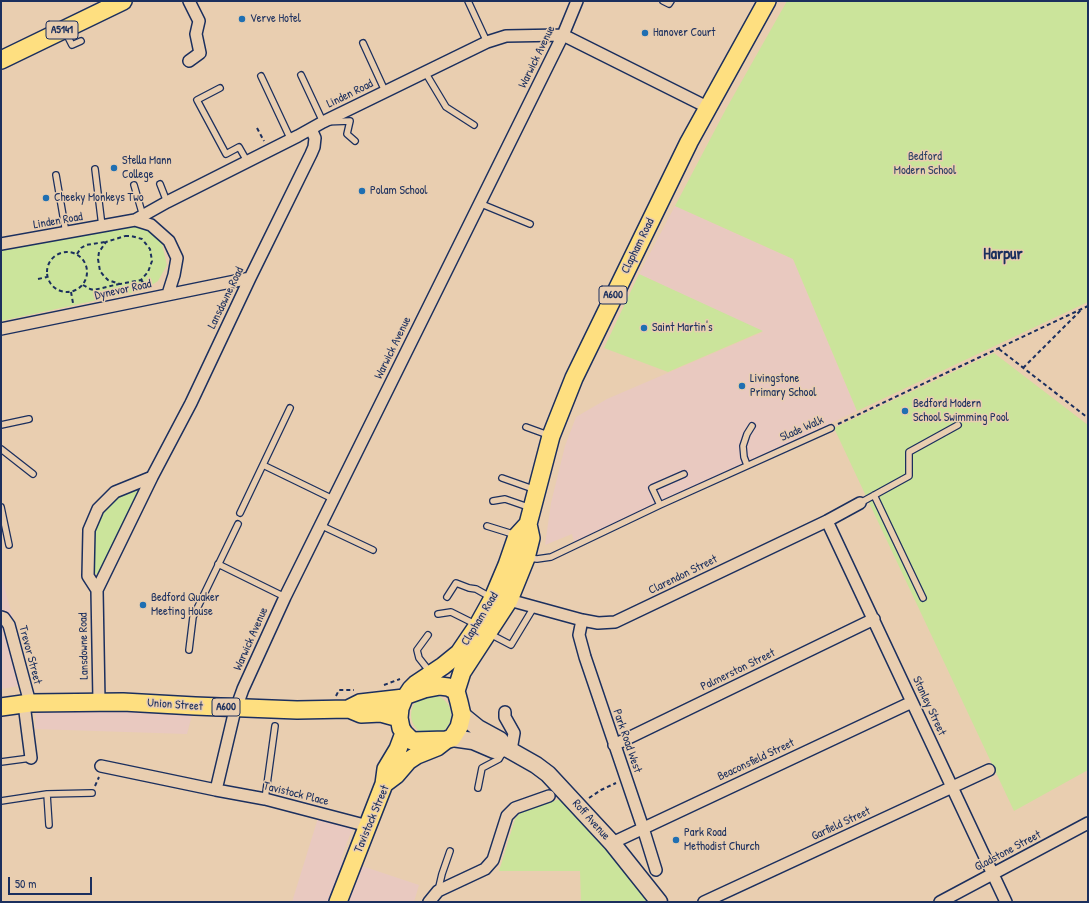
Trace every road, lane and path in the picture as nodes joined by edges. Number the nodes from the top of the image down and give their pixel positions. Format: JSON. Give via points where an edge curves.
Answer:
{"nodes":[{"id":1,"x":123,"y":1,"type":"edge"},
{"id":2,"x":189,"y":1,"type":"edge"},
{"id":3,"x":468,"y":1,"type":"edge"},
{"id":4,"x":577,"y":1,"type":"edge"},
{"id":5,"x":663,"y":1,"type":"edge"},
{"id":6,"x":671,"y":1,"type":"edge"},
{"id":7,"x":766,"y":1,"type":"edge"},
{"id":8,"x":64,"y":29,"type":"junction"},
{"id":9,"x":563,"y":35,"type":"junction"},
{"id":10,"x":81,"y":41,"type":"dead end"},
{"id":11,"x":487,"y":42,"type":"junction"},
{"id":12,"x":363,"y":43,"type":"dead end"},
{"id":13,"x":1,"y":60,"type":"edge"},
{"id":14,"x":190,"y":61,"type":"dead end"},
{"id":15,"x":425,"y":72,"type":"junction"},
{"id":16,"x":301,"y":75,"type":"dead end"},
{"id":17,"x":260,"y":76,"type":"dead end"},
{"id":18,"x":220,"y":88,"type":"dead end"},
{"id":19,"x":385,"y":92,"type":"junction"},
{"id":20,"x":707,"y":107,"type":"junction"},
{"id":21,"x":322,"y":122,"type":"junction"},
{"id":22,"x":474,"y":125,"type":"dead end"},
{"id":23,"x":257,"y":128,"type":"dead end"},
{"id":24,"x":311,"y":129,"type":"junction"},
{"id":25,"x":290,"y":140,"type":"junction"},
{"id":26,"x":355,"y":141,"type":"dead end"},
{"id":27,"x":270,"y":150,"type":"junction"},
{"id":28,"x":247,"y":161,"type":"junction"},
{"id":29,"x":95,"y":169,"type":"dead end"},
{"id":30,"x":56,"y":175,"type":"dead end"},
{"id":31,"x":160,"y":184,"type":"dead end"},
{"id":32,"x":134,"y":185,"type":"dead end"},
{"id":33,"x":167,"y":202,"type":"junction"},
{"id":34,"x":479,"y":203,"type":"junction"},
{"id":35,"x":139,"y":218,"type":"junction"},
{"id":36,"x":530,"y":224,"type":"dead end"},
{"id":37,"x":102,"y":226,"type":"junction"},
{"id":38,"x":66,"y":233,"type":"junction"},
{"id":39,"x":106,"y":242,"type":"junction"},
{"id":40,"x":1,"y":244,"type":"edge"},
{"id":41,"x":77,"y":254,"type":"junction"},
{"id":42,"x":47,"y":277,"type":"junction"},
{"id":43,"x":250,"y":278,"type":"junction"},
{"id":44,"x":38,"y":279,"type":"dead end"},
{"id":45,"x":120,"y":284,"type":"junction"},
{"id":46,"x":83,"y":285,"type":"junction"},
{"id":47,"x":168,"y":294,"type":"junction"},
{"id":48,"x":1088,"y":306,"type":"edge"},
{"id":49,"x":1084,"y":308,"type":"junction"},
{"id":50,"x":1,"y":329,"type":"edge"},
{"id":51,"x":999,"y":348,"type":"junction"},
{"id":52,"x":1023,"y":368,"type":"junction"},
{"id":53,"x":290,"y":408,"type":"dead end"},
{"id":54,"x":1088,"y":418,"type":"edge"},
{"id":55,"x":29,"y":419,"type":"dead end"},
{"id":56,"x":958,"y":424,"type":"dead end"},
{"id":57,"x":1,"y":425,"type":"edge"},
{"id":58,"x":752,"y":426,"type":"dead end"},
{"id":59,"x":526,"y":427,"type":"dead end"},
{"id":60,"x":831,"y":428,"type":"joint"},
{"id":61,"x":551,"y":436,"type":"junction"},
{"id":62,"x":1,"y":449,"type":"edge"},
{"id":63,"x":263,"y":465,"type":"junction"},
{"id":64,"x":748,"y":465,"type":"junction"},
{"id":65,"x":33,"y":474,"type":"dead end"},
{"id":66,"x":684,"y":474,"type":"dead end"},
{"id":67,"x":152,"y":478,"type":"junction"},
{"id":68,"x":502,"y":478,"type":"dead end"},
{"id":69,"x":537,"y":491,"type":"junction"},
{"id":70,"x":874,"y":496,"type":"junction"},
{"id":71,"x":333,"y":499,"type":"junction"},
{"id":72,"x":493,"y":501,"type":"dead end"},
{"id":73,"x":860,"y":503,"type":"joint"},
{"id":74,"x":660,"y":505,"type":"junction"},
{"id":75,"x":1,"y":507,"type":"edge"},
{"id":76,"x":240,"y":513,"type":"dead end"},
{"id":77,"x":827,"y":521,"type":"junction"},
{"id":78,"x":526,"y":523,"type":"junction"},
{"id":79,"x":238,"y":524,"type":"dead end"},
{"id":80,"x":320,"y":526,"type":"junction"},
{"id":81,"x":487,"y":526,"type":"dead end"},
{"id":82,"x":9,"y":545,"type":"dead end"},
{"id":83,"x":373,"y":550,"type":"dead end"},
{"id":84,"x":526,"y":558,"type":"junction"},
{"id":85,"x":218,"y":564,"type":"junction"},
{"id":86,"x":97,"y":590,"type":"junction"},
{"id":87,"x":285,"y":597,"type":"junction"},
{"id":88,"x":448,"y":597,"type":"dead end"},
{"id":89,"x":923,"y":598,"type":"dead end"},
{"id":90,"x":501,"y":599,"type":"junction"},
{"id":91,"x":534,"y":607,"type":"junction"},
{"id":92,"x":438,"y":614,"type":"dead end"},
{"id":93,"x":1,"y":617,"type":"edge"},
{"id":94,"x":874,"y":619,"type":"junction"},
{"id":95,"x":582,"y":620,"type":"junction"},
{"id":96,"x":483,"y":629,"type":"junction"},
{"id":97,"x":428,"y":634,"type":"dead end"},
{"id":98,"x":189,"y":650,"type":"dead end"},
{"id":99,"x":431,"y":674,"type":"junction"},
{"id":100,"x":456,"y":691,"type":"junction"},
{"id":101,"x":406,"y":697,"type":"junction"},
{"id":102,"x":99,"y":701,"type":"junction"},
{"id":103,"x":912,"y":702,"type":"junction"},
{"id":104,"x":27,"y":704,"type":"junction"},
{"id":105,"x":1,"y":707,"type":"edge"},
{"id":106,"x":236,"y":708,"type":"junction"},
{"id":107,"x":349,"y":709,"type":"junction"},
{"id":108,"x":505,"y":712,"type":"dead end"},
{"id":109,"x":462,"y":715,"type":"junction"},
{"id":110,"x":275,"y":726,"type":"dead end"},
{"id":111,"x":402,"y":726,"type":"junction"},
{"id":112,"x":449,"y":739,"type":"junction"},
{"id":113,"x":614,"y":745,"type":"junction"},
{"id":114,"x":508,"y":749,"type":"junction"},
{"id":115,"x":31,"y":758,"type":"joint"},
{"id":116,"x":1,"y":762,"type":"edge"},
{"id":117,"x":101,"y":766,"type":"joint"},
{"id":118,"x":989,"y":770,"type":"dead end"},
{"id":119,"x":627,"y":779,"type":"junction"},
{"id":120,"x":384,"y":784,"type":"junction"},
{"id":121,"x":952,"y":786,"type":"junction"},
{"id":122,"x":478,"y":788,"type":"dead end"},
{"id":123,"x":216,"y":790,"type":"junction"},
{"id":124,"x":92,"y":793,"type":"joint"},
{"id":125,"x":47,"y":794,"type":"junction"},
{"id":126,"x":549,"y":796,"type":"dead end"},
{"id":127,"x":265,"y":799,"type":"junction"},
{"id":128,"x":1,"y":800,"type":"edge"},
{"id":129,"x":579,"y":806,"type":"junction"},
{"id":130,"x":1088,"y":823,"type":"edge"},
{"id":131,"x":49,"y":825,"type":"dead end"},
{"id":132,"x":368,"y":826,"type":"junction"},
{"id":133,"x":643,"y":828,"type":"junction"},
{"id":134,"x":612,"y":843,"type":"junction"},
{"id":135,"x":450,"y":851,"type":"dead end"},
{"id":136,"x":656,"y":870,"type":"dead end"},
{"id":137,"x":993,"y":873,"type":"junction"},
{"id":138,"x":438,"y":891,"type":"junction"},
{"id":139,"x":338,"y":902,"type":"edge"},
{"id":140,"x":428,"y":902,"type":"edge"},
{"id":141,"x":659,"y":902,"type":"edge"},
{"id":142,"x":704,"y":902,"type":"edge"},
{"id":143,"x":940,"y":902,"type":"edge"},
{"id":144,"x":1006,"y":902,"type":"edge"}],
"edges":[{"from":1,"to":8,"type":"main road","number":"A5141"},
{"from":2,"to":14,"type":"street","via":[[199,21],[196,34],[200,53]]},
{"from":3,"to":11,"type":"lane"},
{"from":4,"to":9,"type":"street","name":"Warwick Avenue"},
{"from":5,"to":6,"type":"lane","via":[[669,4]]},
{"from":7,"to":20,"type":"main road","name":"Clapham Road","number":"A600"},
{"from":8,"to":10,"type":"lane","via":[[72,45]]},
{"from":8,"to":13,"type":"main road","number":"A5141"},
{"from":9,"to":11,"type":"street","name":"Linden Road","via":[[506,36]]},
{"from":9,"to":20,"type":"street","name":"Linden Road"},
{"from":9,"to":34,"type":"street","name":"Warwick Avenue"},
{"from":11,"to":15,"type":"street","name":"Linden Road"},
{"from":12,"to":19,"type":"lane"},
{"from":15,"to":19,"type":"street","name":"Linden Road"},
{"from":15,"to":22,"type":"lane","via":[[446,107]]},
{"from":16,"to":21,"type":"lane"},
{"from":17,"to":25,"type":"lane"},
{"from":18,"to":28,"type":"lane","via":[[197,100],[226,154],[239,147]]},
{"from":19,"to":21,"type":"street","name":"Linden Road"},
{"from":20,"to":61,"type":"main road","name":"Clapham Road","number":"A600","via":[[593,337]]},
{"from":21,"to":24,"type":"street","name":"Linden Road"},
{"from":21,"to":26,"type":"lane","via":[[350,121],[347,134]]},
{"from":23,"to":27,"type":"path"},
{"from":24,"to":25,"type":"street","name":"Linden Road"},
{"from":24,"to":43,"type":"street","name":"Lansdowne Road","via":[[314,147]]},
{"from":25,"to":27,"type":"street","name":"Linden Road"},
{"from":27,"to":28,"type":"street","name":"Linden Road"},
{"from":28,"to":33,"type":"street","name":"Linden Road"},
{"from":29,"to":37,"type":"lane"},
{"from":30,"to":38,"type":"lane"},
{"from":31,"to":33,"type":"lane"},
{"from":32,"to":35,"type":"lane"},
{"from":33,"to":35,"type":"street","name":"Linden Road"},
{"from":34,"to":36,"type":"lane"},
{"from":34,"to":71,"type":"street","name":"Warwick Avenue"},
{"from":35,"to":37,"type":"street","name":"Linden Road"},
{"from":35,"to":47,"type":"street","via":[[151,224],[169,241],[177,258]]},
{"from":37,"to":38,"type":"street","name":"Linden Road"},
{"from":38,"to":40,"type":"street","name":"Linden Road"},
{"from":39,"to":41,"type":"path","via":[[86,245]]},
{"from":39,"to":45,"type":"path","via":[[99,252],[100,271],[108,280]]},
{"from":39,"to":45,"type":"path","via":[[131,236],[142,239],[150,249],[152,261],[148,272],[141,280]]},
{"from":41,"to":42,"type":"path","via":[[63,252],[53,257],[47,268]]},
{"from":41,"to":46,"type":"path","via":[[84,260],[88,271]]},
{"from":42,"to":44,"type":"path"},
{"from":42,"to":46,"type":"path","via":[[54,288],[65,293],[77,291]]},
{"from":43,"to":47,"type":"street","name":"Dynevor Road"},
{"from":43,"to":67,"type":"street","name":"Lansdowne Road","via":[[191,403]]},
{"from":45,"to":46,"type":"path","via":[[94,290]]},
{"from":47,"to":50,"type":"street","name":"Dynevor Road"},
{"from":48,"to":49,"type":"path","name":"Slade Walk"},
{"from":49,"to":51,"type":"path","name":"Slade Walk"},
{"from":49,"to":52,"type":"path","name":"Slade Walk"},
{"from":51,"to":52,"type":"path"},
{"from":51,"to":60,"type":"path","name":"Slade Walk"},
{"from":52,"to":54,"type":"path"},
{"from":53,"to":63,"type":"lane"},
{"from":55,"to":57,"type":"lane"},
{"from":56,"to":70,"type":"lane","via":[[909,452],[909,476]]},
{"from":58,"to":64,"type":"lane","via":[[743,446]]},
{"from":59,"to":61,"type":"lane"},
{"from":60,"to":64,"type":"lane","name":"Slade Walk"},
{"from":61,"to":69,"type":"main road","name":"Clapham Road","number":"A600"},
{"from":62,"to":65,"type":"lane"},
{"from":63,"to":71,"type":"lane"},
{"from":63,"to":76,"type":"lane"},
{"from":64,"to":74,"type":"lane","name":"Slade Walk"},
{"from":66,"to":74,"type":"lane","via":[[652,488]]},
{"from":67,"to":86,"type":"street","name":"Lansdowne Road"},
{"from":67,"to":86,"type":"street","name":"Lansdowne Road","via":[[115,492],[98,509],[89,530],[88,576]]},
{"from":68,"to":69,"type":"lane"},
{"from":69,"to":78,"type":"main road","name":"Clapham Road","number":"A600"},
{"from":70,"to":73,"type":"lane"},
{"from":70,"to":89,"type":"lane"},
{"from":71,"to":80,"type":"street","name":"Warwick Avenue"},
{"from":72,"to":78,"type":"lane","via":[[505,499]]},
{"from":73,"to":77,"type":"street","name":"Clarendon Street"},
{"from":74,"to":84,"type":"lane","name":"Slade Walk","via":[[551,557]]},
{"from":75,"to":82,"type":"lane"},
{"from":77,"to":94,"type":"street","name":"Stanley Street"},
{"from":77,"to":95,"type":"street","name":"Clarendon Street","via":[[615,622],[598,624]]},
{"from":78,"to":81,"type":"lane"},
{"from":78,"to":84,"type":"main road","name":"Clapham Road","number":"A600","via":[[531,538]]},
{"from":78,"to":90,"type":"main road","name":"Clapham Road","number":"A600","via":[[507,565]]},
{"from":79,"to":85,"type":"lane"},
{"from":80,"to":83,"type":"lane"},
{"from":80,"to":87,"type":"street","name":"Warwick Avenue"},
{"from":84,"to":90,"type":"main road","name":"Clapham Road","number":"A600"},
{"from":85,"to":87,"type":"lane"},
{"from":85,"to":98,"type":"lane","via":[[193,617]]},
{"from":86,"to":102,"type":"street","name":"Lansdowne Road"},
{"from":87,"to":106,"type":"street","name":"Warwick Avenue"},
{"from":88,"to":90,"type":"lane","via":[[456,583]]},
{"from":90,"to":91,"type":"street","name":"Clarendon Street"},
{"from":90,"to":96,"type":"main road","name":"Clapham Road","number":"A600"},
{"from":91,"to":95,"type":"street","name":"Clarendon Street"},
{"from":91,"to":96,"type":"lane","via":[[511,645]]},
{"from":92,"to":96,"type":"lane","via":[[451,612]]},
{"from":93,"to":104,"type":"street","name":"Trevor Street","via":[[9,625]]},
{"from":94,"to":103,"type":"street","name":"Stanley Street"},
{"from":94,"to":113,"type":"street","name":"Palmerston Street"},
{"from":95,"to":113,"type":"street","name":"Park Road West","via":[[579,635]]},
{"from":96,"to":99,"type":"main road","name":"Clapham Road","number":"A600"},
{"from":96,"to":100,"type":"main road","name":"Clapham Road","number":"A600","via":[[462,672]]},
{"from":97,"to":99,"type":"lane","via":[[417,650],[419,658]]},
{"from":99,"to":101,"type":"main road","name":"Clapham Road","number":"A600","via":[[416,684]]},
{"from":100,"to":101,"type":"main road","number":"A600","via":[[440,686],[424,688]]},
{"from":100,"to":109,"type":"main road"},
{"from":101,"to":107,"type":"main road","name":"Union Street","number":"A600","via":[[360,703]]},
{"from":101,"to":111,"type":"main road","number":"A600","via":[[400,708]]},
{"from":102,"to":104,"type":"main road","name":"Union Street","number":"A600"},
{"from":102,"to":106,"type":"main road","name":"Union Street","number":"A600"},
{"from":103,"to":121,"type":"street","name":"Stanley Street"},
{"from":103,"to":133,"type":"street","name":"Beaconsfield Street"},
{"from":104,"to":105,"type":"main road","name":"Union Street","number":"A600"},
{"from":104,"to":115,"type":"street","name":"Trevor Street"},
{"from":106,"to":107,"type":"main road","name":"Union Street","number":"A600"},
{"from":106,"to":123,"type":"street"},
{"from":107,"to":111,"type":"main road","name":"Union Street","number":"A600","via":[[361,714],[381,713]]},
{"from":108,"to":114,"type":"street","via":[[504,717],[514,733]]},
{"from":109,"to":112,"type":"main road","via":[[459,727]]},
{"from":109,"to":114,"type":"street","name":"Roff Avenue","via":[[478,728],[500,740]]},
{"from":110,"to":127,"type":"lane"},
{"from":111,"to":112,"type":"main road","number":"A600","via":[[412,741]]},
{"from":111,"to":120,"type":"main road","number":"A600","via":[[398,749],[386,769]]},
{"from":112,"to":114,"type":"street","name":"Roff Avenue","via":[[473,740],[494,750]]},
{"from":112,"to":120,"type":"main road","name":"Tavistock Street","number":"A600","via":[[408,761]]},
{"from":113,"to":119,"type":"street","name":"Park Road West"},
{"from":114,"to":122,"type":"lane","via":[[499,759],[482,768]]},
{"from":114,"to":129,"type":"street","name":"Roff Avenue","via":[[548,774]]},
{"from":115,"to":116,"type":"lane"},
{"from":117,"to":123,"type":"street","name":"Tavistock Place"},
{"from":117,"to":124,"type":"path"},
{"from":118,"to":121,"type":"street","name":"Garfield Street"},
{"from":119,"to":129,"type":"path","via":[[600,790]]},
{"from":119,"to":133,"type":"street","name":"Park Road West"},
{"from":120,"to":132,"type":"main road","name":"Tavistock Street","number":"A600"},
{"from":121,"to":137,"type":"street","name":"Stanley Street"},
{"from":121,"to":142,"type":"street","name":"Garfield Street"},
{"from":123,"to":127,"type":"street","name":"Tavistock Place"},
{"from":124,"to":125,"type":"lane"},
{"from":125,"to":128,"type":"lane"},
{"from":125,"to":131,"type":"lane"},
{"from":126,"to":138,"type":"street","via":[[515,808],[507,816],[493,860],[485,869]]},
{"from":127,"to":132,"type":"street","name":"Tavistock Place"},
{"from":129,"to":134,"type":"street","name":"Roff Avenue"},
{"from":130,"to":137,"type":"street","name":"Gladstone Street"},
{"from":132,"to":139,"type":"main road","name":"Tavistock Street","number":"A600"},
{"from":133,"to":134,"type":"street","name":"Beaconsfield Street"},
{"from":133,"to":136,"type":"street","name":"Park Road West"},
{"from":134,"to":141,"type":"street","name":"Roff Avenue"},
{"from":135,"to":138,"type":"lane"},
{"from":137,"to":143,"type":"street","name":"Gladstone Street"},
{"from":137,"to":144,"type":"street","name":"Stanley Street"},
{"from":138,"to":140,"type":"street"}]}
